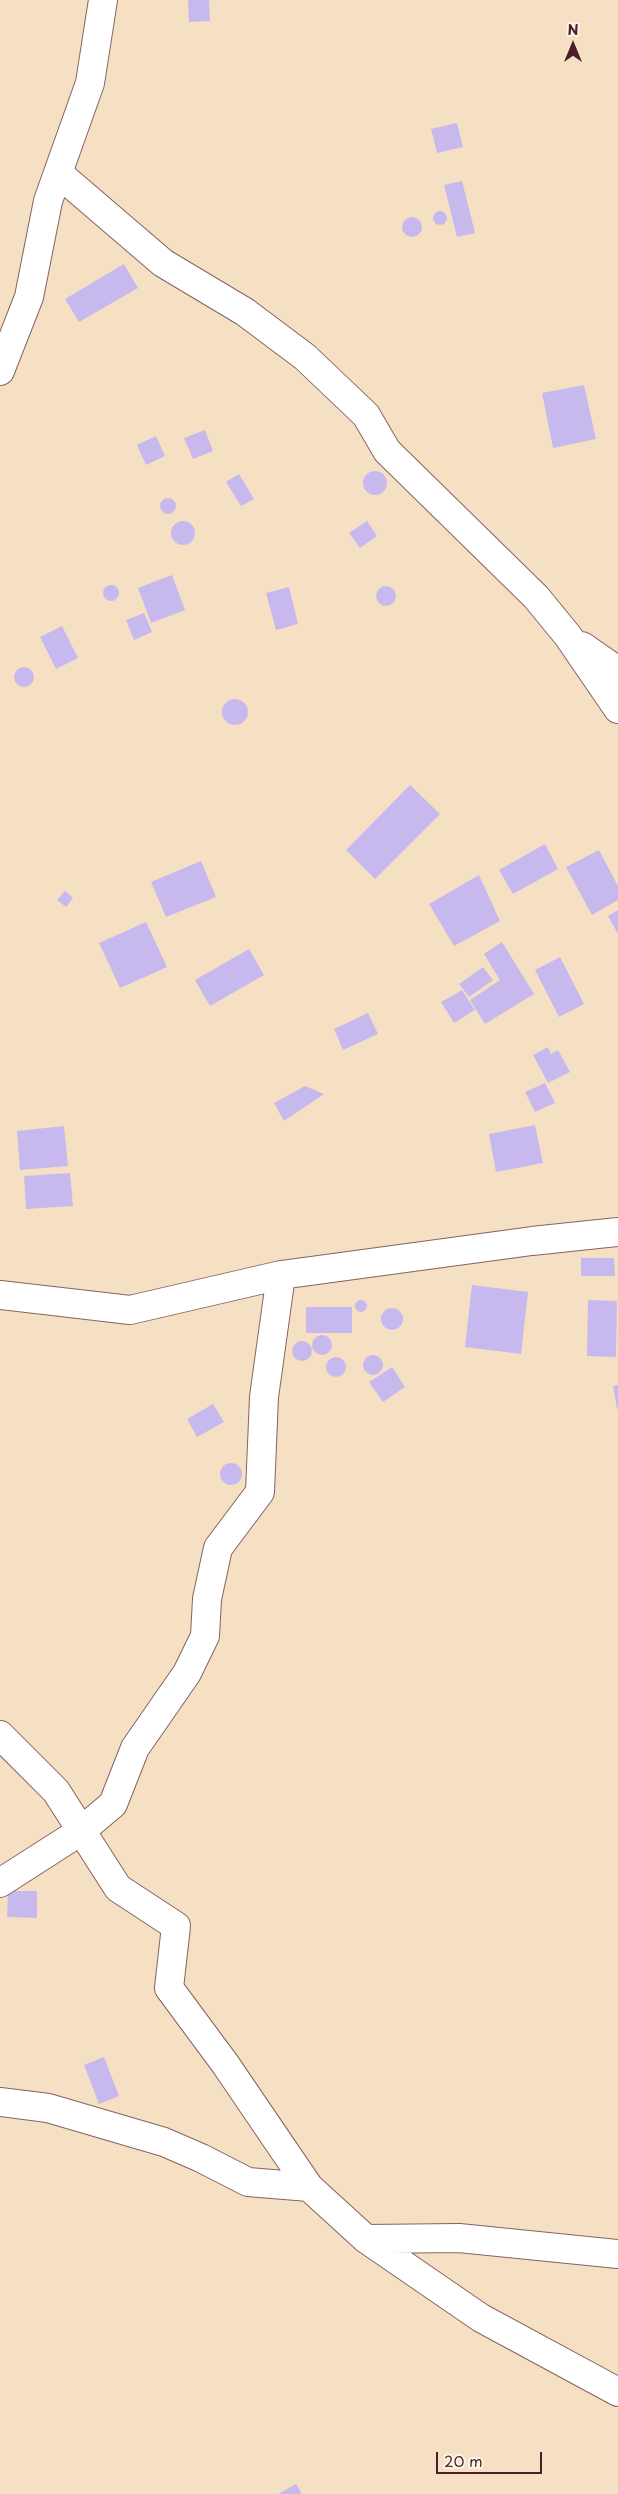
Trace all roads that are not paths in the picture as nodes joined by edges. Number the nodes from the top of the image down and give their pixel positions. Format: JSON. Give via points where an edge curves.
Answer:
{"nodes":[{"id":1,"x":103,"y":0,"type":"edge"},
{"id":2,"x":58,"y":173,"type":"junction"},
{"id":3,"x":0,"y":371,"type":"edge"},
{"id":4,"x":568,"y":636,"type":"junction"},
{"id":5,"x":618,"y":671,"type":"edge"},
{"id":6,"x":618,"y":709,"type":"edge"},
{"id":7,"x":618,"y":1232,"type":"edge"},
{"id":8,"x":281,"y":1274,"type":"junction"},
{"id":9,"x":0,"y":1295,"type":"edge"},
{"id":10,"x":0,"y":1735,"type":"edge"},
{"id":11,"x":81,"y":1831,"type":"junction"},
{"id":12,"x":0,"y":1883,"type":"edge"},
{"id":13,"x":0,"y":2102,"type":"edge"},
{"id":14,"x":309,"y":2187,"type":"junction"},
{"id":15,"x":366,"y":2240,"type":"junction"},
{"id":16,"x":618,"y":2254,"type":"edge"},
{"id":17,"x":618,"y":2392,"type":"edge"}],
"edges":[{"from":1,"to":2,"type":"street","via":[[90,83]]},
{"from":2,"to":3,"type":"street","via":[[48,201],[29,297]]},
{"from":2,"to":4,"type":"street","via":[[163,264],[245,312],[305,357],[366,415],[387,451],[536,597]]},
{"from":4,"to":5,"type":"street"},
{"from":4,"to":6,"type":"street"},
{"from":7,"to":8,"type":"street"},
{"from":8,"to":9,"type":"street","via":[[130,1310]]},
{"from":8,"to":11,"type":"street","via":[[264,1397],[260,1492],[218,1548],[207,1599],[205,1636],[187,1673],[135,1748],[113,1804]]},
{"from":10,"to":11,"type":"street","via":[[56,1791]]},
{"from":11,"to":12,"type":"street"},
{"from":11,"to":14,"type":"street","via":[[118,1888],[176,1926],[169,1988]]},
{"from":13,"to":14,"type":"street","via":[[48,2108],[164,2142],[248,2182]]},
{"from":14,"to":15,"type":"street"},
{"from":15,"to":16,"type":"street","via":[[458,2238]]},
{"from":15,"to":17,"type":"street","via":[[481,2318]]}]}
